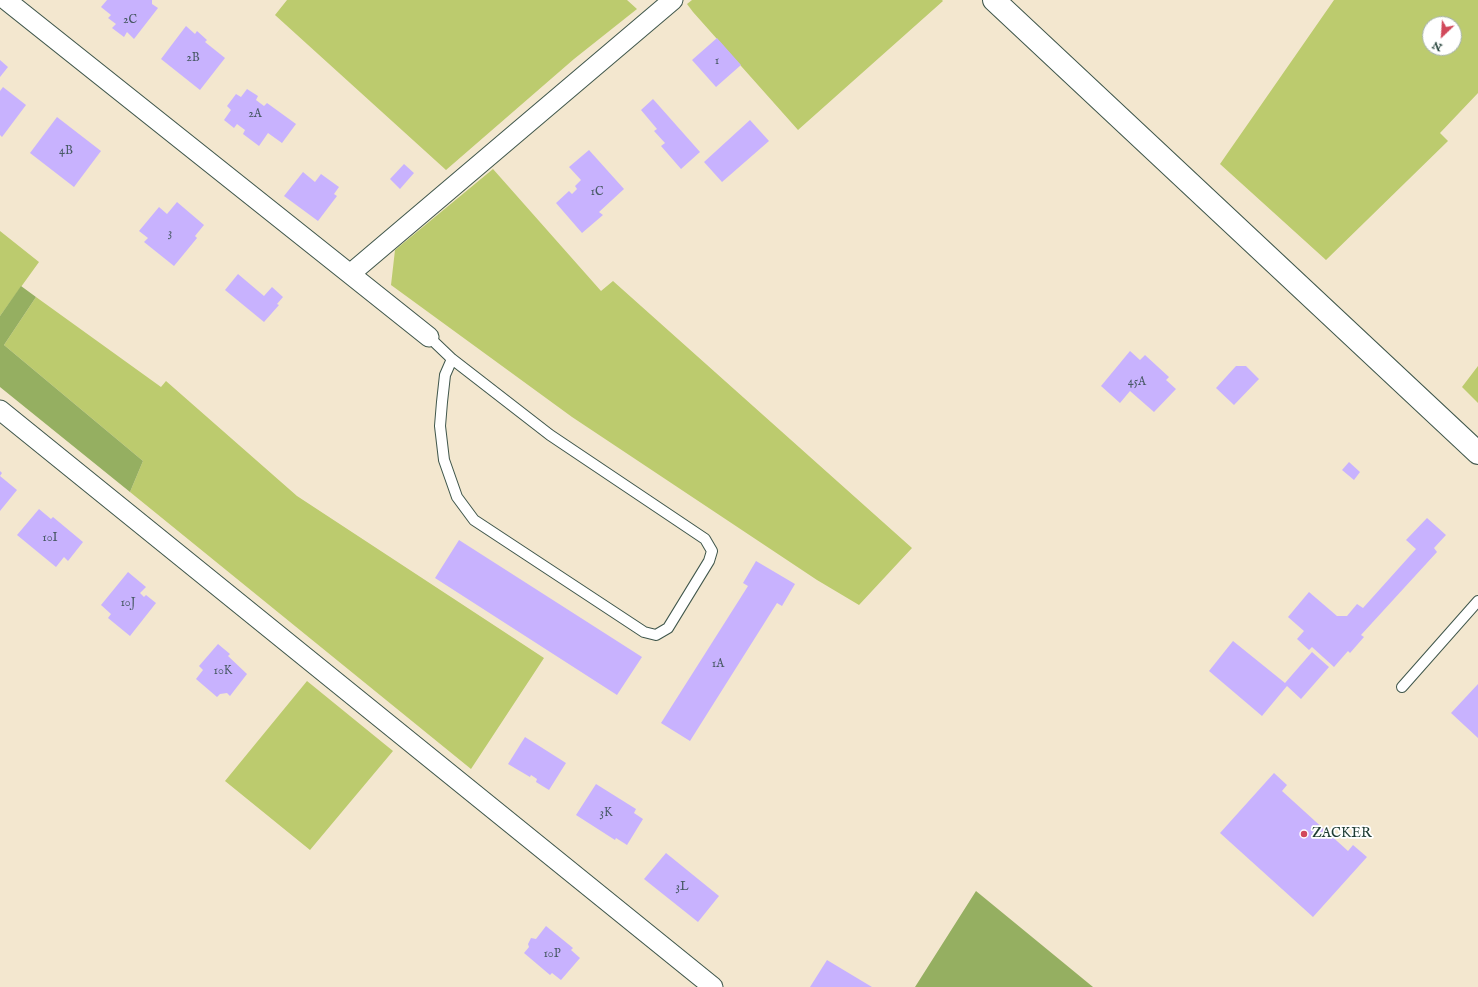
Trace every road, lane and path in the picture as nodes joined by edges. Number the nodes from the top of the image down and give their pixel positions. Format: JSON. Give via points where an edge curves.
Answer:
{"nodes":[{"id":1,"x":6,"y":0,"type":"edge"},
{"id":2,"x":673,"y":0,"type":"edge"},
{"id":3,"x":994,"y":0,"type":"edge"},
{"id":4,"x":350,"y":274,"type":"junction"},
{"id":5,"x":429,"y":337,"type":"joint"},
{"id":6,"x":452,"y":359,"type":"junction"},
{"id":7,"x":0,"y":410,"type":"edge"},
{"id":8,"x":1478,"y":453,"type":"edge"},
{"id":9,"x":1478,"y":601,"type":"edge"},
{"id":10,"x":1402,"y":687,"type":"dead end"},
{"id":11,"x":713,"y":987,"type":"edge"}],
"edges":[{"from":1,"to":4,"type":"street"},
{"from":2,"to":4,"type":"street"},
{"from":3,"to":8,"type":"street"},
{"from":4,"to":5,"type":"street"},
{"from":5,"to":6,"type":"lane"},
{"from":6,"to":6,"type":"lane","via":[[445,375],[440,426],[444,460],[457,497],[474,520],[644,632],[656,634],[668,628],[709,561],[712,551],[705,540],[550,434]]},
{"from":7,"to":11,"type":"street"},
{"from":9,"to":10,"type":"lane"}]}
